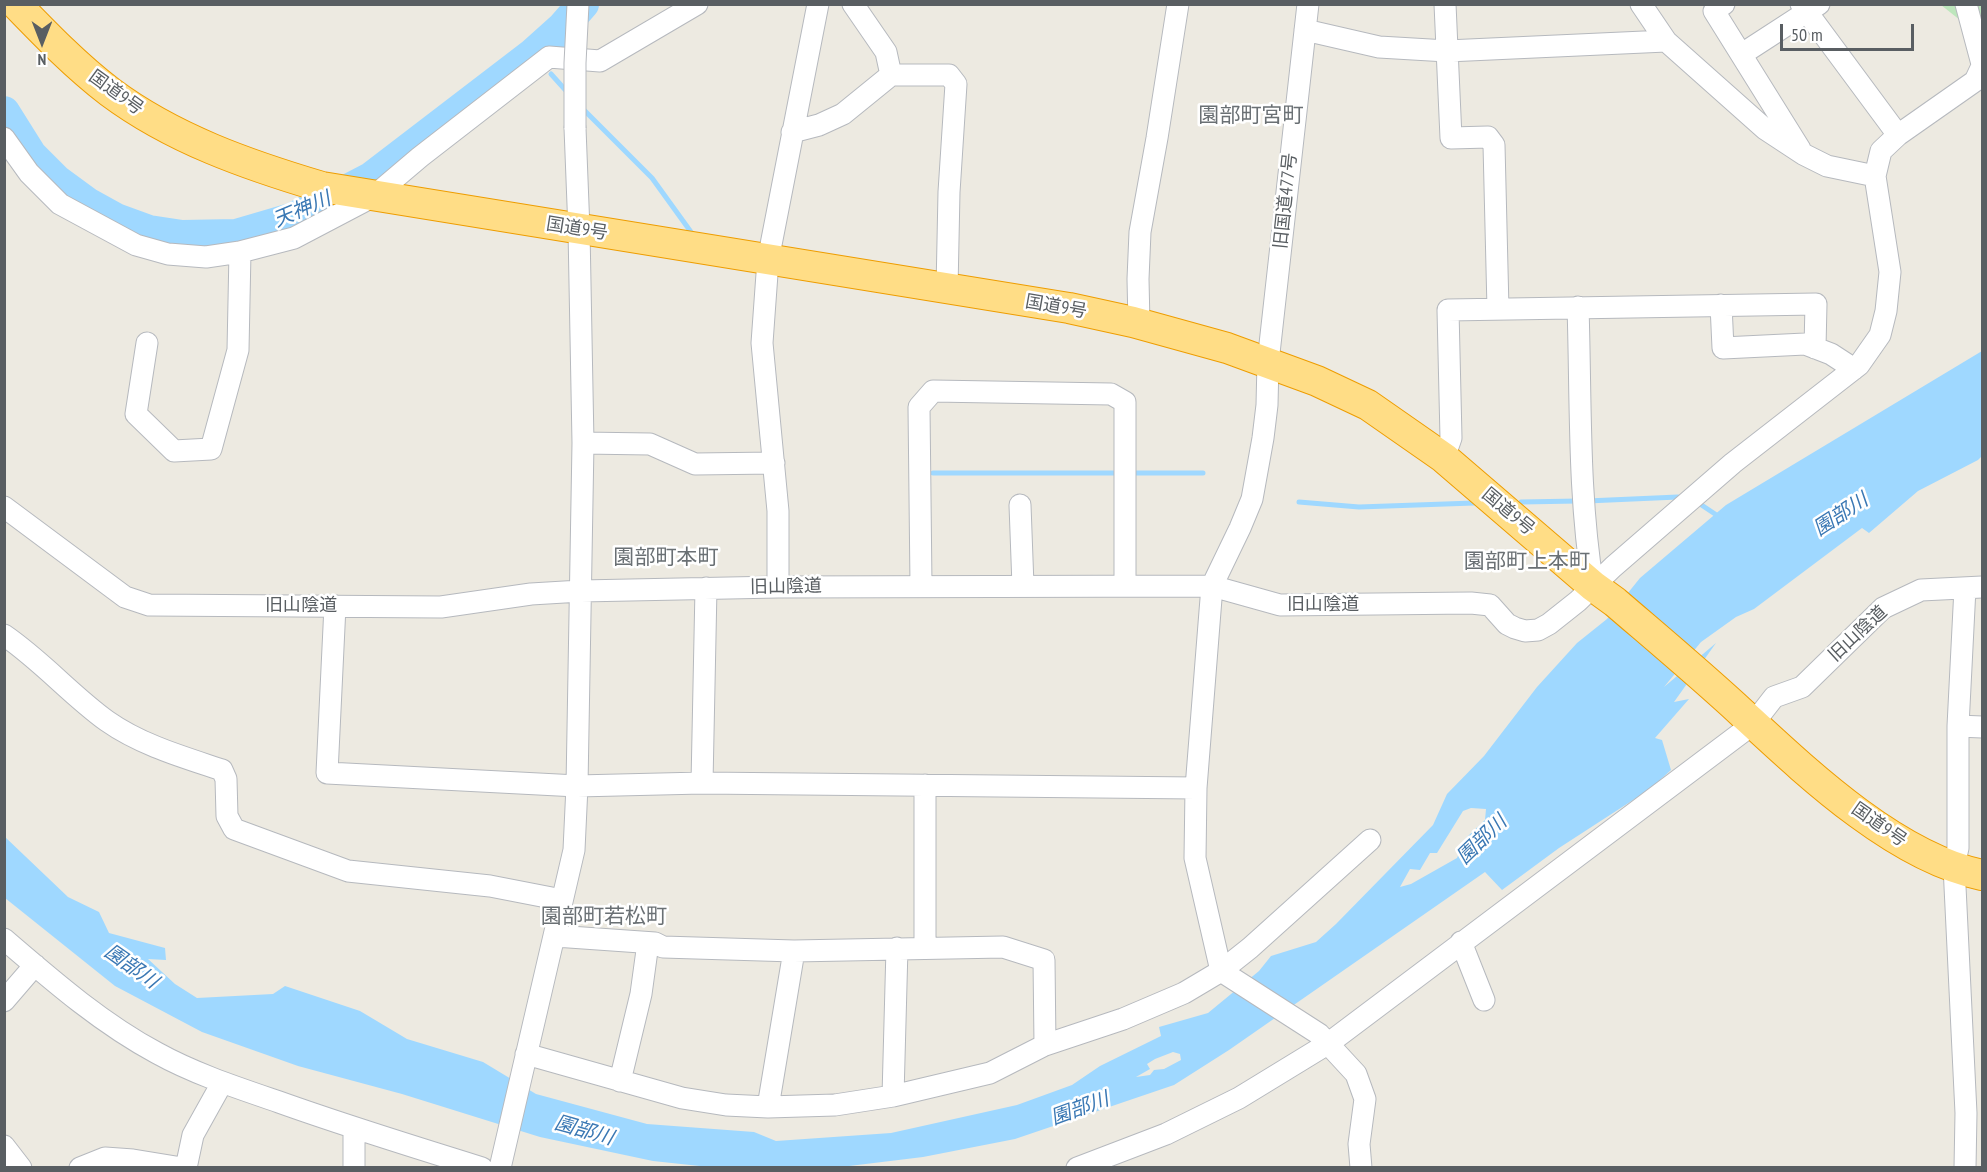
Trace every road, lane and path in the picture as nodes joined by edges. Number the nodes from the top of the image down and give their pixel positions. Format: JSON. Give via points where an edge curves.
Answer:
{"nodes":[{"id":1,"x":16,"y":4,"type":"edge"},
{"id":2,"x":578,"y":4,"type":"edge"},
{"id":3,"x":697,"y":4,"type":"edge"},
{"id":4,"x":818,"y":4,"type":"edge"},
{"id":5,"x":853,"y":4,"type":"edge"},
{"id":6,"x":1178,"y":4,"type":"edge"},
{"id":7,"x":1308,"y":4,"type":"edge"},
{"id":8,"x":1445,"y":4,"type":"edge"},
{"id":9,"x":1641,"y":4,"type":"edge"},
{"id":10,"x":1724,"y":4,"type":"edge"},
{"id":11,"x":1966,"y":4,"type":"edge"},
{"id":12,"x":1809,"y":8,"type":"edge"},
{"id":13,"x":1305,"y":30,"type":"junction"},
{"id":14,"x":1666,"y":41,"type":"junction"},
{"id":15,"x":1447,"y":51,"type":"junction"},
{"id":16,"x":1742,"y":54,"type":"junction"},
{"id":17,"x":1983,"y":65,"type":"edge"},
{"id":18,"x":891,"y":75,"type":"junction"},
{"id":19,"x":792,"y":132,"type":"junction"},
{"id":20,"x":1898,"y":135,"type":"junction"},
{"id":21,"x":4,"y":138,"type":"edge"},
{"id":22,"x":1803,"y":154,"type":"junction"},
{"id":23,"x":1875,"y":176,"type":"junction"},
{"id":24,"x":368,"y":195,"type":"junction"},
{"id":25,"x":579,"y":230,"type":"junction"},
{"id":26,"x":240,"y":252,"type":"junction"},
{"id":27,"x":768,"y":260,"type":"junction"},
{"id":28,"x":947,"y":289,"type":"junction"},
{"id":29,"x":1721,"y":305,"type":"junction"},
{"id":30,"x":1578,"y":307,"type":"junction"},
{"id":31,"x":1498,"y":309,"type":"junction"},
{"id":32,"x":1139,"y":324,"type":"junction"},
{"id":33,"x":147,"y":343,"type":"dead end"},
{"id":34,"x":1815,"y":348,"type":"junction"},
{"id":35,"x":1268,"y":362,"type":"junction"},
{"id":36,"x":1854,"y":369,"type":"junction"},
{"id":37,"x":583,"y":443,"type":"junction"},
{"id":38,"x":1444,"y":458,"type":"junction"},
{"id":39,"x":774,"y":463,"type":"junction"},
{"id":40,"x":1020,"y":505,"type":"dead end"},
{"id":41,"x":4,"y":507,"type":"edge"},
{"id":42,"x":921,"y":586,"type":"junction"},
{"id":43,"x":1023,"y":586,"type":"junction"},
{"id":44,"x":1125,"y":586,"type":"junction"},
{"id":45,"x":1212,"y":586,"type":"junction"},
{"id":46,"x":778,"y":587,"type":"junction"},
{"id":47,"x":1974,"y":587,"type":"edge"},
{"id":48,"x":706,"y":588,"type":"junction"},
{"id":49,"x":581,"y":591,"type":"junction"},
{"id":50,"x":1596,"y":596,"type":"junction"},
{"id":51,"x":335,"y":606,"type":"junction"},
{"id":52,"x":4,"y":635,"type":"edge"},
{"id":53,"x":1748,"y":718,"type":"junction"},
{"id":54,"x":1958,"y":726,"type":"junction"},
{"id":55,"x":1983,"y":727,"type":"edge"},
{"id":56,"x":702,"y":783,"type":"junction"},
{"id":57,"x":925,"y":785,"type":"junction"},
{"id":58,"x":577,"y":786,"type":"junction"},
{"id":59,"x":1196,"y":788,"type":"junction"},
{"id":60,"x":1370,"y":840,"type":"dead end"},
{"id":61,"x":1954,"y":866,"type":"junction"},
{"id":62,"x":1983,"y":875,"type":"edge"},
{"id":63,"x":562,"y":900,"type":"junction"},
{"id":64,"x":555,"y":936,"type":"junction"},
{"id":65,"x":4,"y":939,"type":"edge"},
{"id":66,"x":1461,"y":942,"type":"junction"},
{"id":67,"x":648,"y":943,"type":"junction"},
{"id":68,"x":897,"y":948,"type":"junction"},
{"id":69,"x":925,"y":948,"type":"junction"},
{"id":70,"x":794,"y":951,"type":"junction"},
{"id":71,"x":35,"y":965,"type":"junction"},
{"id":72,"x":1227,"y":975,"type":"junction"},
{"id":73,"x":4,"y":1000,"type":"edge"},
{"id":74,"x":1484,"y":1000,"type":"dead end"},
{"id":75,"x":1324,"y":1039,"type":"junction"},
{"id":76,"x":1045,"y":1045,"type":"junction"},
{"id":77,"x":525,"y":1060,"type":"junction"},
{"id":78,"x":620,"y":1081,"type":"junction"},
{"id":79,"x":222,"y":1083,"type":"junction"},
{"id":80,"x":893,"y":1096,"type":"junction"},
{"id":81,"x":768,"y":1107,"type":"junction"},
{"id":82,"x":354,"y":1129,"type":"junction"},
{"id":83,"x":4,"y":1146,"type":"edge"},
{"id":84,"x":494,"y":1166,"type":"edge"},
{"id":85,"x":21,"y":1167,"type":"edge"},
{"id":86,"x":80,"y":1167,"type":"edge"},
{"id":87,"x":184,"y":1167,"type":"edge"},
{"id":88,"x":354,"y":1167,"type":"edge"},
{"id":89,"x":1077,"y":1167,"type":"edge"},
{"id":90,"x":1361,"y":1167,"type":"edge"},
{"id":91,"x":1965,"y":1167,"type":"edge"}],
"edges":[{"from":1,"to":24,"type":"highway","name":"国道9号","via":[[61,51],[111,92],[151,118],[211,148],[283,175]]},
{"from":2,"to":25,"type":"street","bridge":true,"via":[[575,128]]},
{"from":3,"to":24,"type":"street","via":[[600,61],[549,57]]},
{"from":4,"to":19,"type":"street"},
{"from":5,"to":18,"type":"street","via":[[886,52]]},
{"from":6,"to":32,"type":"street","via":[[1140,232]]},
{"from":7,"to":13,"type":"street","name":"旧国道477号"},
{"from":8,"to":15,"type":"street"},
{"from":9,"to":14,"type":"street"},
{"from":10,"to":16,"type":"street","via":[[1714,11]]},
{"from":11,"to":17,"type":"street"},
{"from":12,"to":16,"type":"street"},
{"from":12,"to":20,"type":"street"},
{"from":13,"to":15,"type":"street","via":[[1379,47]]},
{"from":13,"to":35,"type":"street","name":"旧国道477号"},
{"from":14,"to":15,"type":"street"},
{"from":14,"to":22,"type":"street","via":[[1765,129]]},
{"from":15,"to":31,"type":"street","via":[[1451,138],[1488,137],[1494,145]]},
{"from":16,"to":22,"type":"street"},
{"from":17,"to":20,"type":"street","via":[[1975,81]]},
{"from":18,"to":19,"type":"street","via":[[843,114]]},
{"from":18,"to":28,"type":"street","via":[[949,75],[956,84]]},
{"from":19,"to":27,"type":"street"},
{"from":20,"to":23,"type":"street","via":[[1881,152]]},
{"from":21,"to":26,"type":"street","via":[[29,173],[60,204],[136,245],[168,254],[206,256]]},
{"from":22,"to":23,"type":"street","via":[[1827,166]]},
{"from":23,"to":36,"type":"street","name":"旧山陰道","via":[[1890,272],[1886,311],[1880,334]]},
{"from":24,"to":25,"type":"highway","name":"国道9号"},
{"from":24,"to":26,"type":"street","via":[[294,238]]},
{"from":25,"to":27,"type":"highway","name":"国道9号"},
{"from":25,"to":37,"type":"street"},
{"from":26,"to":33,"type":"street","via":[[238,350],[211,449],[174,451],[136,414]]},
{"from":27,"to":28,"type":"highway","name":"国道9号"},
{"from":27,"to":39,"type":"street","via":[[762,344]]},
{"from":28,"to":32,"type":"highway","name":"国道9号","via":[[1069,308]]},
{"from":29,"to":30,"type":"street"},
{"from":29,"to":34,"type":"street","via":[[1723,348],[1805,344]]},
{"from":29,"to":34,"type":"street","via":[[1816,304]]},
{"from":30,"to":31,"type":"street"},
{"from":30,"to":50,"type":"street","via":[[1587,547]]},
{"from":31,"to":38,"type":"street","via":[[1448,310],[1451,438]]},
{"from":32,"to":35,"type":"highway","name":"国道9号"},
{"from":34,"to":36,"type":"street"},
{"from":35,"to":38,"type":"highway","name":"国道9号","via":[[1368,405]]},
{"from":35,"to":45,"type":"street","name":"旧国道477号","via":[[1266,416],[1252,499]]},
{"from":36,"to":50,"type":"street","name":"旧山陰道","via":[[1733,463]]},
{"from":37,"to":39,"type":"street","via":[[650,444],[695,464]]},
{"from":37,"to":49,"type":"street"},
{"from":38,"to":50,"type":"highway","name":"国道9号"},
{"from":39,"to":46,"type":"street"},
{"from":40,"to":43,"type":"street"},
{"from":41,"to":51,"type":"street","name":"旧山陰道","via":[[125,597],[149,605]]},
{"from":42,"to":43,"type":"street","name":"旧山陰道"},
{"from":42,"to":44,"type":"street","via":[[919,407],[933,391],[1111,394],[1125,402]]},
{"from":42,"to":46,"type":"street","name":"旧山陰道"},
{"from":43,"to":44,"type":"street","name":"旧山陰道"},
{"from":44,"to":45,"type":"street","name":"旧山陰道"},
{"from":45,"to":50,"type":"street","name":"旧山陰道","via":[[1280,605],[1490,605],[1507,624],[1526,631],[1538,630]]},
{"from":45,"to":59,"type":"street"},
{"from":46,"to":48,"type":"street","name":"旧山陰道"},
{"from":47,"to":53,"type":"street","name":"旧山陰道","via":[[1921,590],[1883,608],[1802,687],[1774,698]]},
{"from":47,"to":54,"type":"street"},
{"from":48,"to":49,"type":"street","name":"旧山陰道"},
{"from":48,"to":56,"type":"street"},
{"from":49,"to":51,"type":"street","name":"旧山陰道","via":[[441,607]]},
{"from":49,"to":58,"type":"street"},
{"from":50,"to":53,"type":"highway","name":"国道9号"},
{"from":51,"to":58,"type":"street","via":[[327,773]]},
{"from":52,"to":63,"type":"street","via":[[109,722],[162,750],[222,770],[226,779],[227,816],[234,829],[348,871],[490,886]]},
{"from":53,"to":61,"type":"highway","name":"国道9号","via":[[1819,781],[1881,828],[1914,849]]},
{"from":53,"to":66,"type":"street","name":"旧山陰道"},
{"from":54,"to":55,"type":"street"},
{"from":54,"to":61,"type":"street","via":[[1958,848]]},
{"from":56,"to":57,"type":"street"},
{"from":56,"to":58,"type":"street"},
{"from":57,"to":59,"type":"street"},
{"from":57,"to":69,"type":"street"},
{"from":58,"to":63,"type":"street","via":[[574,850]]},
{"from":59,"to":72,"type":"street","via":[[1195,858]]},
{"from":60,"to":72,"type":"street","via":[[1250,948]]},
{"from":61,"to":62,"type":"highway","name":"国道9号"},
{"from":61,"to":91,"type":"street"},
{"from":63,"to":64,"type":"street"},
{"from":64,"to":67,"type":"street"},
{"from":64,"to":77,"type":"street"},
{"from":65,"to":71,"type":"street"},
{"from":66,"to":74,"type":"street"},
{"from":66,"to":75,"type":"street","name":"旧山陰道"},
{"from":67,"to":70,"type":"street","via":[[663,947]]},
{"from":67,"to":78,"type":"street","via":[[641,994]]},
{"from":68,"to":69,"type":"street"},
{"from":68,"to":70,"type":"street"},
{"from":68,"to":80,"type":"street"},
{"from":69,"to":76,"type":"street","via":[[1003,947],[1044,960]]},
{"from":70,"to":81,"type":"street"},
{"from":71,"to":73,"type":"street"},
{"from":71,"to":79,"type":"street","via":[[107,1022],[157,1053]]},
{"from":72,"to":75,"type":"street"},
{"from":72,"to":76,"type":"street","via":[[1123,1019]]},
{"from":75,"to":89,"type":"street","name":"旧山陰道","via":[[1239,1098],[1166,1134]]},
{"from":75,"to":90,"type":"street","via":[[1356,1074],[1365,1099],[1359,1144]]},
{"from":76,"to":80,"type":"street","via":[[990,1073]]},
{"from":77,"to":78,"type":"street"},
{"from":77,"to":84,"type":"street"},
{"from":78,"to":81,"type":"street","via":[[726,1106]]},
{"from":79,"to":82,"type":"street"},
{"from":79,"to":87,"type":"street","via":[[193,1135]]},
{"from":80,"to":81,"type":"street","via":[[835,1105]]},
{"from":82,"to":84,"type":"street"},
{"from":82,"to":88,"type":"street"},
{"from":83,"to":85,"type":"street"},
{"from":86,"to":87,"type":"street","via":[[105,1158]]}]}
